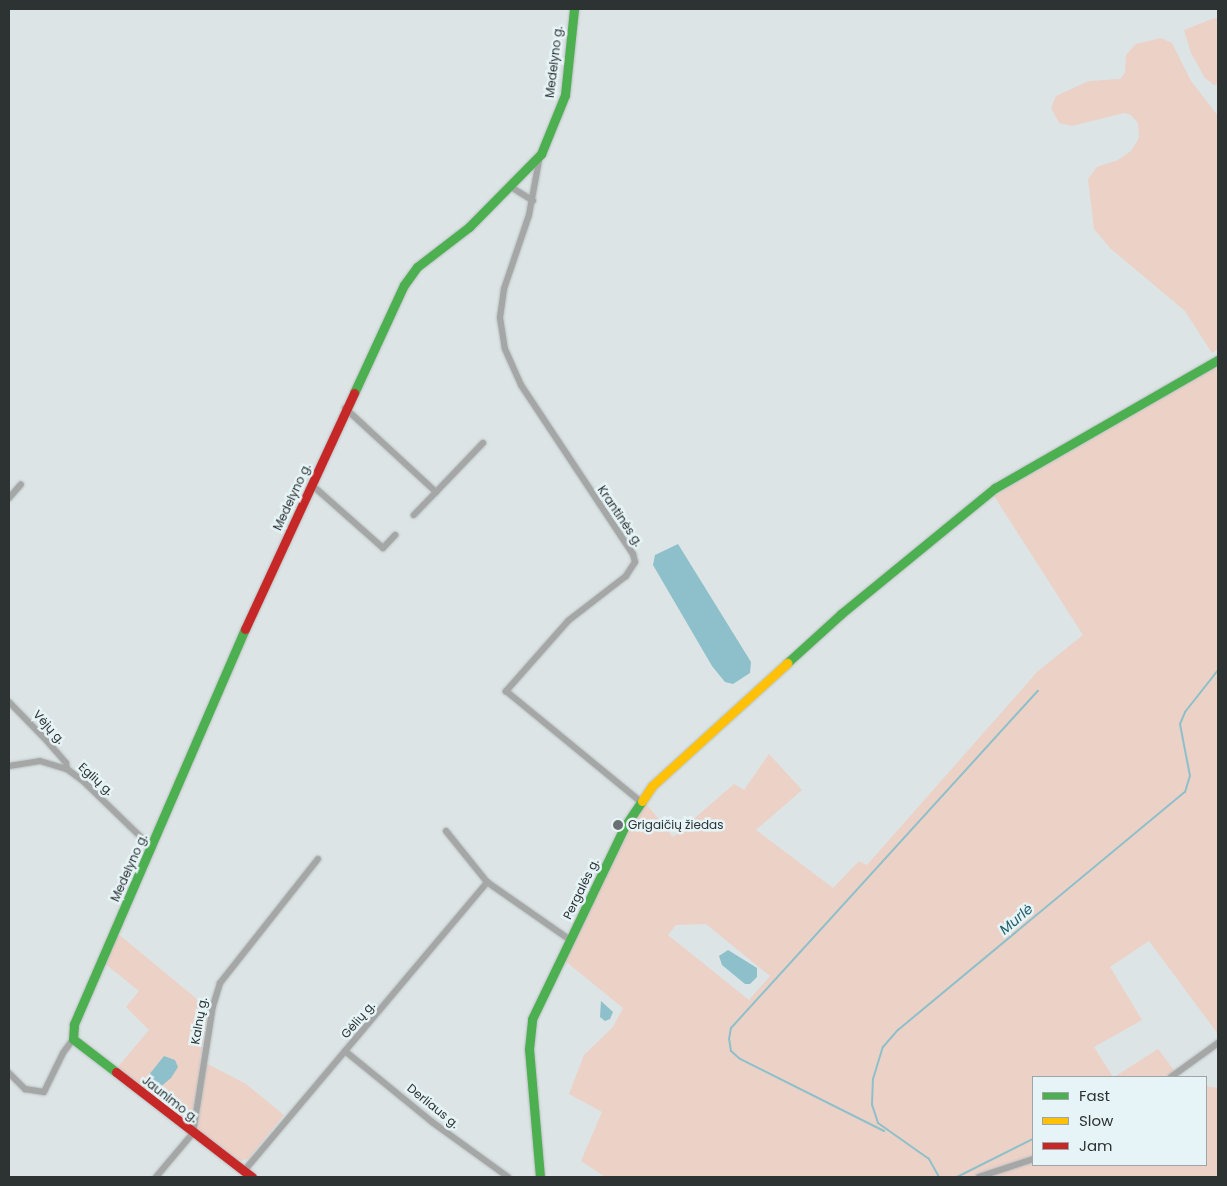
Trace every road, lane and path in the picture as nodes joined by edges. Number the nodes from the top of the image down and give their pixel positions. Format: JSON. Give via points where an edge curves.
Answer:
{"nodes":[{"id":1,"x":574,"y":9,"type":"edge"},
{"id":2,"x":540,"y":154,"type":"junction"},
{"id":3,"x":511,"y":187,"type":"junction"},
{"id":4,"x":532,"y":201,"type":"junction"},
{"id":5,"x":1218,"y":360,"type":"edge"},
{"id":6,"x":345,"y":408,"type":"junction"},
{"id":7,"x":483,"y":443,"type":"dead end"},
{"id":8,"x":21,"y":484,"type":"dead end"},
{"id":9,"x":312,"y":485,"type":"junction"},
{"id":10,"x":436,"y":492,"type":"junction"},
{"id":11,"x":9,"y":498,"type":"edge"},
{"id":12,"x":414,"y":515,"type":"dead end"},
{"id":13,"x":395,"y":535,"type":"dead end"},
{"id":14,"x":9,"y":702,"type":"edge"},
{"id":15,"x":9,"y":766,"type":"edge"},
{"id":16,"x":67,"y":769,"type":"junction"},
{"id":17,"x":640,"y":801,"type":"junction"},
{"id":18,"x":446,"y":831,"type":"dead end"},
{"id":19,"x":152,"y":848,"type":"junction"},
{"id":20,"x":318,"y":860,"type":"dead end"},
{"id":21,"x":487,"y":882,"type":"junction"},
{"id":22,"x":570,"y":940,"type":"junction"},
{"id":23,"x":72,"y":1037,"type":"junction"},
{"id":24,"x":1218,"y":1043,"type":"edge"},
{"id":25,"x":346,"y":1051,"type":"junction"},
{"id":26,"x":9,"y":1073,"type":"edge"},
{"id":27,"x":1172,"y":1076,"type":"edge"},
{"id":28,"x":194,"y":1133,"type":"junction"},
{"id":29,"x":1032,"y":1159,"type":"edge"},
{"id":30,"x":244,"y":1170,"type":"junction"},
{"id":31,"x":156,"y":1177,"type":"edge"},
{"id":32,"x":252,"y":1177,"type":"edge"},
{"id":33,"x":508,"y":1177,"type":"edge"},
{"id":34,"x":540,"y":1177,"type":"edge"},
{"id":35,"x":979,"y":1177,"type":"edge"}],
"edges":[{"from":1,"to":2,"type":"street","name":"Medelyno g.","via":[[565,95]]},
{"from":2,"to":3,"type":"street","name":"Medelyno g."},
{"from":2,"to":4,"type":"street","name":"Krantinės g."},
{"from":3,"to":4,"type":"street"},
{"from":3,"to":6,"type":"street","name":"Medelyno g.","via":[[469,227],[417,267],[404,285]]},
{"from":4,"to":17,"type":"street","name":"Krantinės g.","via":[[504,289],[500,318],[505,349],[521,385],[633,554],[635,562],[626,576],[568,620],[506,691]]},
{"from":5,"to":17,"type":"street","name":"Pergalės g.","via":[[995,488],[842,614],[665,774]]},
{"from":6,"to":9,"type":"street","name":"Medelyno g."},
{"from":6,"to":10,"type":"street"},
{"from":7,"to":10,"type":"street"},
{"from":8,"to":11,"type":"street"},
{"from":9,"to":13,"type":"street","via":[[383,548]]},
{"from":9,"to":19,"type":"street","name":"Medelyno g.","via":[[214,697]]},
{"from":10,"to":12,"type":"street"},
{"from":14,"to":16,"type":"street","name":"Vėjų g.","via":[[54,748]]},
{"from":15,"to":16,"type":"street","name":"Eglių g.","via":[[40,761]]},
{"from":16,"to":19,"type":"street","name":"Eglių g."},
{"from":17,"to":22,"type":"street","name":"Pergalės g."},
{"from":18,"to":21,"type":"street"},
{"from":19,"to":23,"type":"street","name":"Medelyno g."},
{"from":20,"to":28,"type":"street","name":"Kalnų g.","via":[[220,983],[213,1006]]},
{"from":21,"to":22,"type":"street"},
{"from":21,"to":25,"type":"street","name":"Gėlių g."},
{"from":22,"to":34,"type":"street","name":"Pergalės g.","via":[[537,1004],[530,1028]]},
{"from":23,"to":26,"type":"street","via":[[44,1092],[25,1089]]},
{"from":23,"to":28,"type":"street","name":"Jaunimo g."},
{"from":24,"to":27,"type":"street"},
{"from":25,"to":30,"type":"street","name":"Gėlių g."},
{"from":25,"to":33,"type":"street","name":"Derliaus g.","via":[[432,1122]]},
{"from":28,"to":30,"type":"street","name":"Jaunimo g."},
{"from":28,"to":31,"type":"street"},
{"from":29,"to":35,"type":"street"},
{"from":30,"to":32,"type":"street","name":"Jaunimo g."}]}
